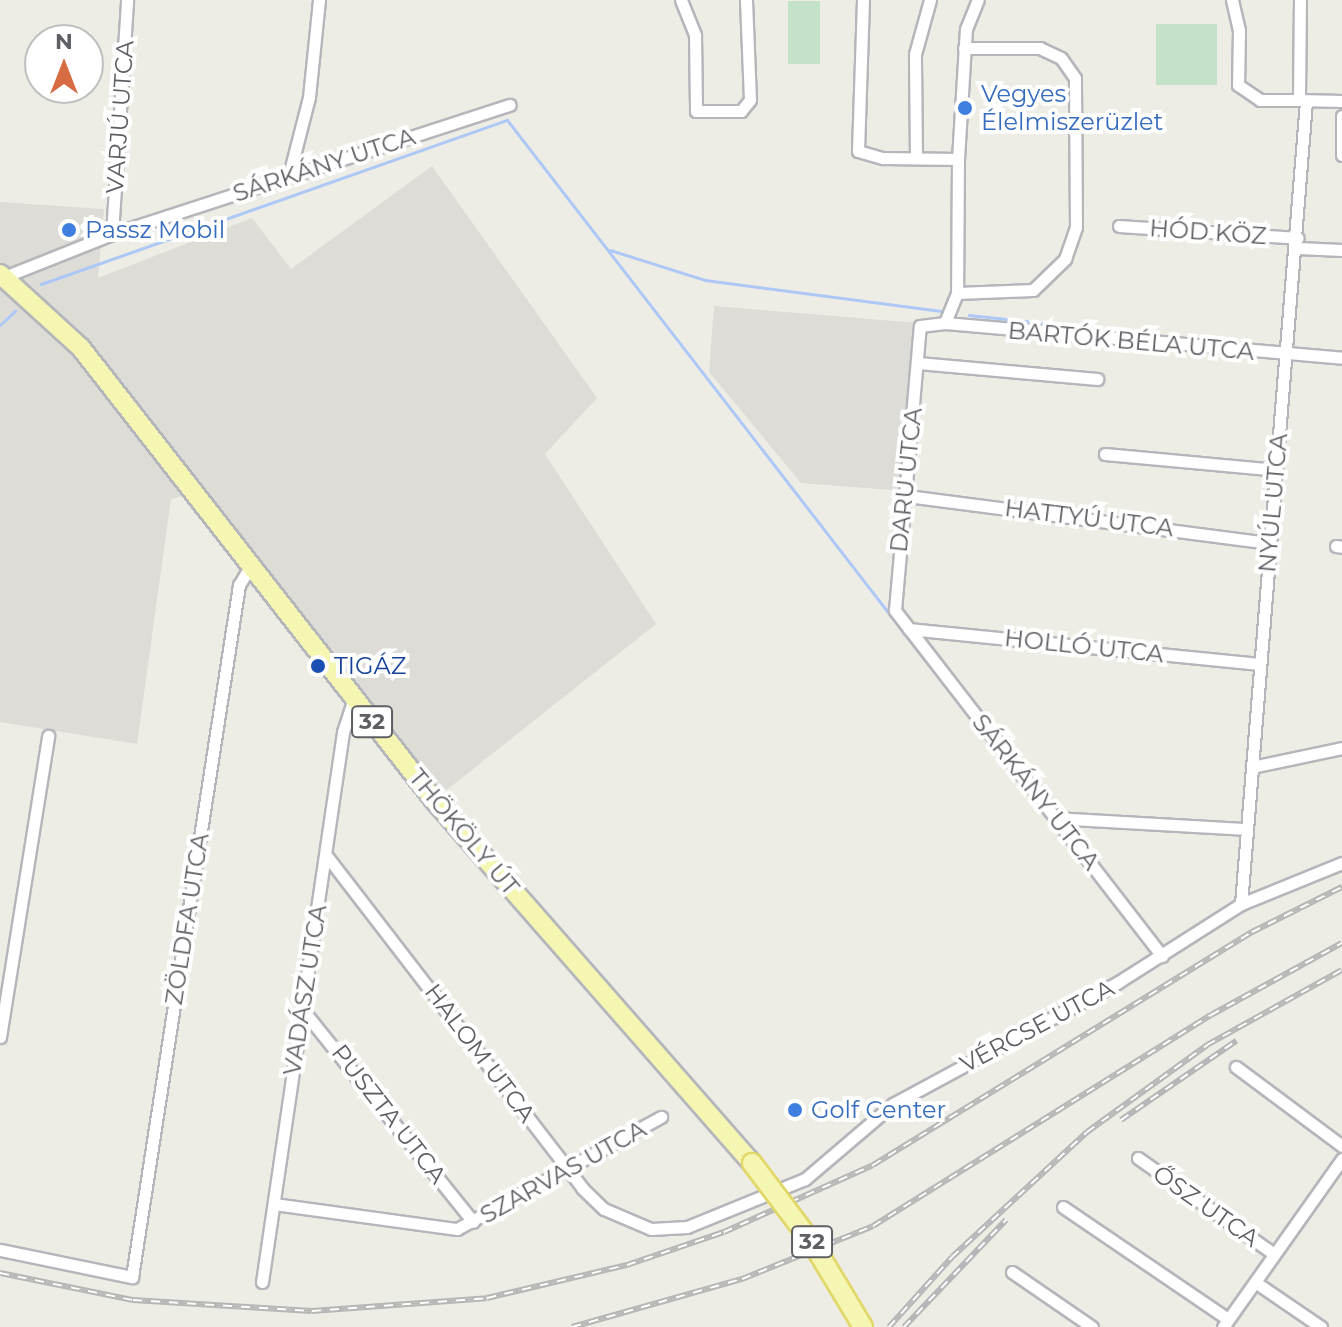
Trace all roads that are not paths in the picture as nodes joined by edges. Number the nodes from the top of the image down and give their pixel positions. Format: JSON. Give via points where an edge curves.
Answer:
{"nodes":[{"id":1,"x":127,"y":0,"type":"edge"},
{"id":2,"x":319,"y":0,"type":"edge"},
{"id":3,"x":681,"y":0,"type":"edge"},
{"id":4,"x":746,"y":0,"type":"edge"},
{"id":5,"x":863,"y":0,"type":"edge"},
{"id":6,"x":930,"y":0,"type":"edge"},
{"id":7,"x":978,"y":0,"type":"edge"},
{"id":8,"x":1232,"y":0,"type":"edge"},
{"id":9,"x":1300,"y":0,"type":"edge"},
{"id":10,"x":964,"y":48,"type":"junction"},
{"id":11,"x":1302,"y":100,"type":"junction"},
{"id":12,"x":1342,"y":101,"type":"edge"},
{"id":13,"x":510,"y":105,"type":"dead end"},
{"id":14,"x":1342,"y":116,"type":"edge"},
{"id":15,"x":1342,"y":155,"type":"edge"},
{"id":16,"x":916,"y":157,"type":"junction"},
{"id":17,"x":958,"y":159,"type":"junction"},
{"id":18,"x":289,"y":175,"type":"junction"},
{"id":19,"x":1119,"y":226,"type":"dead end"},
{"id":20,"x":112,"y":234,"type":"junction"},
{"id":21,"x":1298,"y":243,"type":"junction"},
{"id":22,"x":1342,"y":250,"type":"edge"},
{"id":23,"x":2,"y":276,"type":"edge"},
{"id":24,"x":957,"y":293,"type":"junction"},
{"id":25,"x":945,"y":323,"type":"junction"},
{"id":26,"x":920,"y":326,"type":"joint"},
{"id":27,"x":1287,"y":355,"type":"junction"},
{"id":28,"x":1342,"y":358,"type":"edge"},
{"id":29,"x":918,"y":363,"type":"junction"},
{"id":30,"x":1097,"y":379,"type":"dead end"},
{"id":31,"x":1105,"y":454,"type":"dead end"},
{"id":32,"x":1276,"y":470,"type":"junction"},
{"id":33,"x":907,"y":496,"type":"junction"},
{"id":34,"x":1270,"y":543,"type":"junction"},
{"id":35,"x":251,"y":565,"type":"junction"},
{"id":36,"x":909,"y":629,"type":"junction"},
{"id":37,"x":1259,"y":664,"type":"junction"},
{"id":38,"x":354,"y":699,"type":"junction"},
{"id":39,"x":48,"y":736,"type":"dead end"},
{"id":40,"x":1342,"y":748,"type":"edge"},
{"id":41,"x":1252,"y":767,"type":"junction"},
{"id":42,"x":1055,"y":818,"type":"junction"},
{"id":43,"x":1247,"y":829,"type":"junction"},
{"id":44,"x":326,"y":855,"type":"junction"},
{"id":45,"x":1342,"y":863,"type":"edge"},
{"id":46,"x":1241,"y":904,"type":"junction"},
{"id":47,"x":1162,"y":956,"type":"junction"},
{"id":48,"x":302,"y":1009,"type":"junction"},
{"id":49,"x":0,"y":1037,"type":"edge"},
{"id":50,"x":1236,"y":1067,"type":"dead end"},
{"id":51,"x":661,"y":1117,"type":"dead end"},
{"id":52,"x":1342,"y":1146,"type":"edge"},
{"id":53,"x":1138,"y":1158,"type":"dead end"},
{"id":54,"x":1342,"y":1159,"type":"edge"},
{"id":55,"x":568,"y":1168,"type":"junction"},
{"id":56,"x":274,"y":1204,"type":"junction"},
{"id":57,"x":1063,"y":1207,"type":"dead end"},
{"id":58,"x":473,"y":1222,"type":"junction"},
{"id":59,"x":651,"y":1229,"type":"joint"},
{"id":60,"x":0,"y":1250,"type":"edge"},
{"id":61,"x":1274,"y":1254,"type":"junction"},
{"id":62,"x":1012,"y":1272,"type":"dead end"},
{"id":63,"x":262,"y":1282,"type":"dead end"},
{"id":64,"x":1255,"y":1282,"type":"junction"},
{"id":65,"x":1226,"y":1323,"type":"edge"},
{"id":66,"x":863,"y":1327,"type":"edge"},
{"id":67,"x":1092,"y":1327,"type":"edge"},
{"id":68,"x":1321,"y":1327,"type":"edge"}],
"edges":[{"from":1,"to":20,"type":"street","name":"VARJÚ UTCA"},
{"from":2,"to":18,"type":"street","via":[[309,97]]},
{"from":3,"to":4,"type":"street","via":[[695,35],[696,111],[741,111],[750,100]]},
{"from":5,"to":16,"type":"street","via":[[858,151],[883,158]]},
{"from":6,"to":16,"type":"street","via":[[915,54]]},
{"from":7,"to":10,"type":"street"},
{"from":8,"to":11,"type":"street","via":[[1239,30],[1238,85],[1260,100]]},
{"from":9,"to":11,"type":"street","name":"NYÚL UTCA"},
{"from":10,"to":17,"type":"street"},
{"from":10,"to":24,"type":"street","via":[[1040,48],[1061,58],[1075,78],[1076,227],[1065,259],[1033,290]]},
{"from":11,"to":12,"type":"street"},
{"from":11,"to":21,"type":"street","name":"NYÚL UTCA"},
{"from":13,"to":18,"type":"street","name":"SÁRKÁNY UTCA"},
{"from":14,"to":15,"type":"street"},
{"from":16,"to":17,"type":"street"},
{"from":17,"to":24,"type":"street"},
{"from":18,"to":20,"type":"street","name":"SÁRKÁNY UTCA"},
{"from":19,"to":21,"type":"street","name":"HÓD KÖZ"},
{"from":20,"to":23,"type":"street","name":"SÁRKÁNY UTCA"},
{"from":21,"to":22,"type":"street","name":"HÓD KÖZ"},
{"from":21,"to":27,"type":"street","name":"NYÚL UTCA"},
{"from":23,"to":35,"type":"main road","name":"THÖKÖLY ÚT","number":"32","via":[[81,348]]},
{"from":24,"to":25,"type":"street"},
{"from":25,"to":26,"type":"street","name":"BARTÓK BÉLA UTCA"},
{"from":25,"to":27,"type":"street","name":"BARTÓK BÉLA UTCA"},
{"from":26,"to":29,"type":"street","name":"DARU UTCA"},
{"from":27,"to":28,"type":"street","name":"BARTÓK BÉLA UTCA"},
{"from":27,"to":32,"type":"street","name":"NYÚL UTCA"},
{"from":29,"to":30,"type":"street"},
{"from":29,"to":33,"type":"street","name":"DARU UTCA"},
{"from":31,"to":32,"type":"street"},
{"from":32,"to":34,"type":"street","name":"NYÚL UTCA"},
{"from":33,"to":34,"type":"street","name":"HATTYÚ UTCA"},
{"from":33,"to":36,"type":"street","name":"DARU UTCA","via":[[894,596],[895,610]]},
{"from":34,"to":37,"type":"street","name":"NYÚL UTCA"},
{"from":35,"to":38,"type":"main road","name":"THÖKÖLY ÚT","number":"32"},
{"from":35,"to":60,"type":"street","name":"ZÖLDFA UTCA","via":[[239,585],[132,1277]]},
{"from":36,"to":37,"type":"street","name":"HOLLÓ UTCA"},
{"from":36,"to":42,"type":"street","name":"SÁRKÁNY UTCA"},
{"from":37,"to":41,"type":"street","name":"NYÚL UTCA"},
{"from":38,"to":44,"type":"street","name":"VADÁSZ UTCA","via":[[343,732]]},
{"from":38,"to":66,"type":"main road","name":"THÖKÖLY ÚT","number":"32","bridge":true,"via":[[510,888],[752,1163],[813,1244]]},
{"from":39,"to":49,"type":"street"},
{"from":40,"to":41,"type":"street"},
{"from":41,"to":43,"type":"street","name":"NYÚL UTCA"},
{"from":42,"to":43,"type":"street"},
{"from":42,"to":47,"type":"street","name":"SÁRKÁNY UTCA"},
{"from":43,"to":46,"type":"street","name":"NYÚL UTCA"},
{"from":44,"to":48,"type":"street","name":"VADÁSZ UTCA"},
{"from":44,"to":55,"type":"street","name":"HALOM UTCA"},
{"from":45,"to":46,"type":"street","name":"VÉRCSE UTCA"},
{"from":46,"to":47,"type":"street","name":"VÉRCSE UTCA"},
{"from":47,"to":59,"type":"street","name":"VÉRCSE UTCA","via":[[893,1104],[805,1179],[687,1227]]},
{"from":48,"to":56,"type":"street","name":"VADÁSZ UTCA"},
{"from":48,"to":58,"type":"street","name":"PUSZTA UTCA"},
{"from":50,"to":52,"type":"street"},
{"from":51,"to":55,"type":"street","name":"SZARVAS UTCA"},
{"from":53,"to":61,"type":"street","name":"ŐSZ UTCA"},
{"from":54,"to":61,"type":"street"},
{"from":55,"to":58,"type":"street","name":"SZARVAS UTCA"},
{"from":55,"to":59,"type":"street","name":"HALOM UTCA","via":[[604,1209]]},
{"from":56,"to":58,"type":"street","name":"SZARVAS UTCA","via":[[457,1229]]},
{"from":56,"to":63,"type":"street","name":"VADÁSZ UTCA"},
{"from":57,"to":65,"type":"street"},
{"from":61,"to":64,"type":"street"},
{"from":62,"to":67,"type":"street"},
{"from":64,"to":65,"type":"street"},
{"from":64,"to":68,"type":"street"}]}
